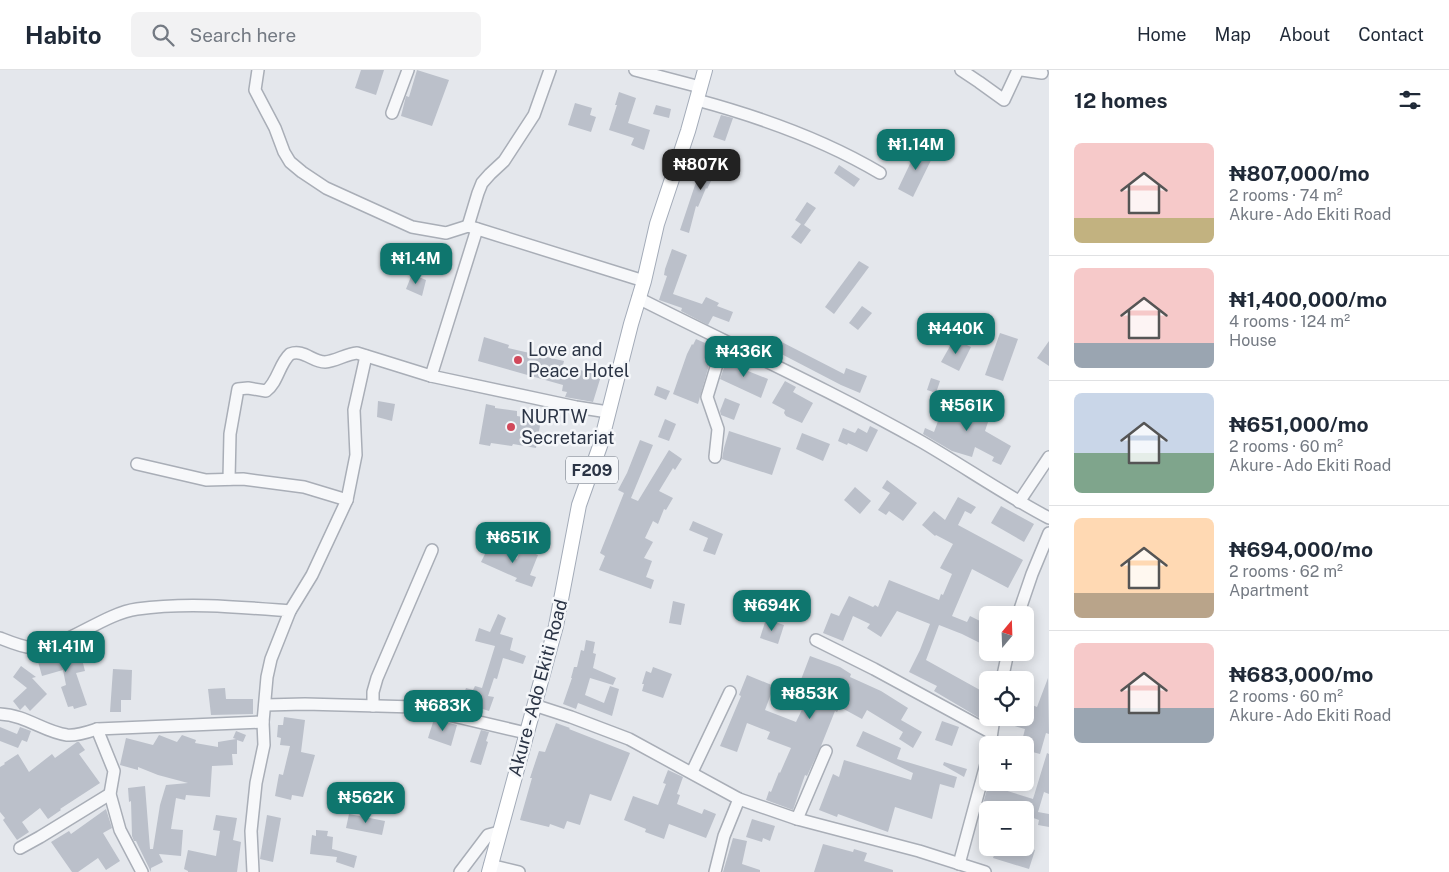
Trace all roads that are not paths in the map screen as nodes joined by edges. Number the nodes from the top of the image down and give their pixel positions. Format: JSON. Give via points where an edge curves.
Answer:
{"nodes":[{"id":1,"x":258,"y":70,"type":"edge"},
{"id":2,"x":408,"y":70,"type":"edge"},
{"id":3,"x":550,"y":70,"type":"edge"},
{"id":4,"x":635,"y":70,"type":"edge"},
{"id":5,"x":705,"y":70,"type":"edge"},
{"id":6,"x":961,"y":70,"type":"edge"},
{"id":7,"x":1020,"y":70,"type":"edge"},
{"id":8,"x":1042,"y":73,"type":"dead end"},
{"id":9,"x":698,"y":93,"type":"junction"},
{"id":10,"x":392,"y":113,"type":"dead end"},
{"id":11,"x":880,"y":173,"type":"dead end"},
{"id":12,"x":472,"y":228,"type":"junction"},
{"id":13,"x":644,"y":281,"type":"junction"},
{"id":14,"x":638,"y":298,"type":"junction"},
{"id":15,"x":724,"y":341,"type":"junction"},
{"id":16,"x":366,"y":356,"type":"junction"},
{"id":17,"x":431,"y":376,"type":"junction"},
{"id":18,"x":608,"y":412,"type":"junction"},
{"id":19,"x":715,"y":457,"type":"dead end"},
{"id":20,"x":1049,"y":458,"type":"edge"},
{"id":21,"x":137,"y":464,"type":"dead end"},
{"id":22,"x":229,"y":479,"type":"junction"},
{"id":23,"x":347,"y":500,"type":"junction"},
{"id":24,"x":1019,"y":502,"type":"junction"},
{"id":25,"x":1049,"y":518,"type":"edge"},
{"id":26,"x":1049,"y":534,"type":"edge"},
{"id":27,"x":432,"y":550,"type":"dead end"},
{"id":28,"x":1021,"y":606,"type":"edge"},
{"id":29,"x":290,"y":612,"type":"junction"},
{"id":30,"x":0,"y":638,"type":"edge"},
{"id":31,"x":816,"y":640,"type":"dead end"},
{"id":32,"x":730,"y":692,"type":"dead end"},
{"id":33,"x":265,"y":705,"type":"junction"},
{"id":34,"x":373,"y":706,"type":"junction"},
{"id":35,"x":534,"y":706,"type":"junction"},
{"id":36,"x":0,"y":714,"type":"edge"},
{"id":37,"x":264,"y":722,"type":"junction"},
{"id":38,"x":992,"y":726,"type":"edge"},
{"id":39,"x":97,"y":729,"type":"junction"},
{"id":40,"x":990,"y":732,"type":"junction"},
{"id":41,"x":526,"y":733,"type":"junction"},
{"id":42,"x":990,"y":736,"type":"edge"},
{"id":43,"x":826,"y":751,"type":"dead end"},
{"id":44,"x":692,"y":772,"type":"junction"},
{"id":45,"x":979,"y":790,"type":"edge"},
{"id":46,"x":110,"y":794,"type":"junction"},
{"id":47,"x":739,"y":798,"type":"junction"},
{"id":48,"x":797,"y":819,"type":"junction"},
{"id":49,"x":499,"y":832,"type":"junction"},
{"id":50,"x":20,"y":848,"type":"dead end"},
{"id":51,"x":959,"y":864,"type":"junction"},
{"id":52,"x":490,"y":868,"type":"edge"},
{"id":53,"x":142,"y":872,"type":"edge"},
{"id":54,"x":253,"y":872,"type":"edge"},
{"id":55,"x":460,"y":872,"type":"edge"},
{"id":56,"x":519,"y":872,"type":"edge"},
{"id":57,"x":714,"y":872,"type":"edge"},
{"id":58,"x":985,"y":872,"type":"edge"}],
"edges":[{"from":1,"to":12,"type":"street","via":[[255,90],[276,128],[284,152],[302,172],[326,188],[412,227],[446,233]]},
{"from":2,"to":10,"type":"street"},
{"from":3,"to":12,"type":"street","via":[[534,115],[504,161],[482,183]]},
{"from":4,"to":9,"type":"street"},
{"from":5,"to":9,"type":"main road","name":"Akure - Ado Ekiti Road","number":"F209"},
{"from":6,"to":7,"type":"street","via":[[1004,100]]},
{"from":7,"to":8,"type":"street"},
{"from":9,"to":11,"type":"street","via":[[730,109],[818,141]]},
{"from":9,"to":13,"type":"main road","name":"Akure - Ado Ekiti Road","number":"F209","via":[[657,224]]},
{"from":12,"to":13,"type":"street"},
{"from":12,"to":17,"type":"street"},
{"from":13,"to":14,"type":"main road","name":"Akure - Ado Ekiti Road","number":"F209"},
{"from":14,"to":15,"type":"street"},
{"from":14,"to":18,"type":"main road","name":"Akure - Ado Ekiti Road","number":"F209"},
{"from":15,"to":19,"type":"street","via":[[707,397],[718,430]]},
{"from":15,"to":24,"type":"street","via":[[850,403]]},
{"from":16,"to":17,"type":"street"},
{"from":16,"to":22,"type":"street","via":[[348,354],[326,362],[295,352],[285,358],[266,391],[238,389],[230,434]]},
{"from":16,"to":23,"type":"street","via":[[354,410],[356,455]]},
{"from":17,"to":18,"type":"street"},
{"from":18,"to":35,"type":"main road","name":"Akure - Ado Ekiti Road","number":"F209","via":[[580,505],[556,626]]},
{"from":20,"to":24,"type":"street"},
{"from":21,"to":22,"type":"street","via":[[206,480]]},
{"from":22,"to":23,"type":"street","via":[[271,481]]},
{"from":23,"to":29,"type":"street","via":[[312,575]]},
{"from":24,"to":25,"type":"street"},
{"from":26,"to":28,"type":"street"},
{"from":27,"to":34,"type":"street","via":[[377,678]]},
{"from":29,"to":30,"type":"street","via":[[235,606],[181,605],[135,609],[111,616],[53,644],[34,648]]},
{"from":29,"to":33,"type":"street","via":[[271,659]]},
{"from":31,"to":40,"type":"street"},
{"from":32,"to":44,"type":"street"},
{"from":33,"to":34,"type":"street"},
{"from":33,"to":37,"type":"street"},
{"from":34,"to":41,"type":"street","via":[[415,707]]},
{"from":35,"to":41,"type":"main road","name":"Akure - Ado Ekiti Road","number":"F209"},
{"from":35,"to":44,"type":"street","via":[[630,739]]},
{"from":36,"to":39,"type":"street","via":[[22,718],[68,735]]},
{"from":37,"to":39,"type":"street"},
{"from":37,"to":54,"type":"street","via":[[264,745],[251,831]]},
{"from":38,"to":40,"type":"street"},
{"from":39,"to":46,"type":"street","via":[[114,771]]},
{"from":40,"to":42,"type":"street"},
{"from":41,"to":49,"type":"main road","name":"Akure - Ado Ekiti Road","number":"F209"},
{"from":43,"to":48,"type":"street"},
{"from":44,"to":47,"type":"street"},
{"from":45,"to":51,"type":"street"},
{"from":46,"to":50,"type":"street"},
{"from":46,"to":53,"type":"street","via":[[120,830]]},
{"from":47,"to":48,"type":"street"},
{"from":47,"to":57,"type":"street"},
{"from":48,"to":51,"type":"street","via":[[864,835]]},
{"from":49,"to":52,"type":"main road","name":"Akure - Ado Ekiti Road","number":"F209"},
{"from":49,"to":55,"type":"street","via":[[488,835]]},
{"from":51,"to":58,"type":"street"},
{"from":52,"to":56,"type":"street"}]}
